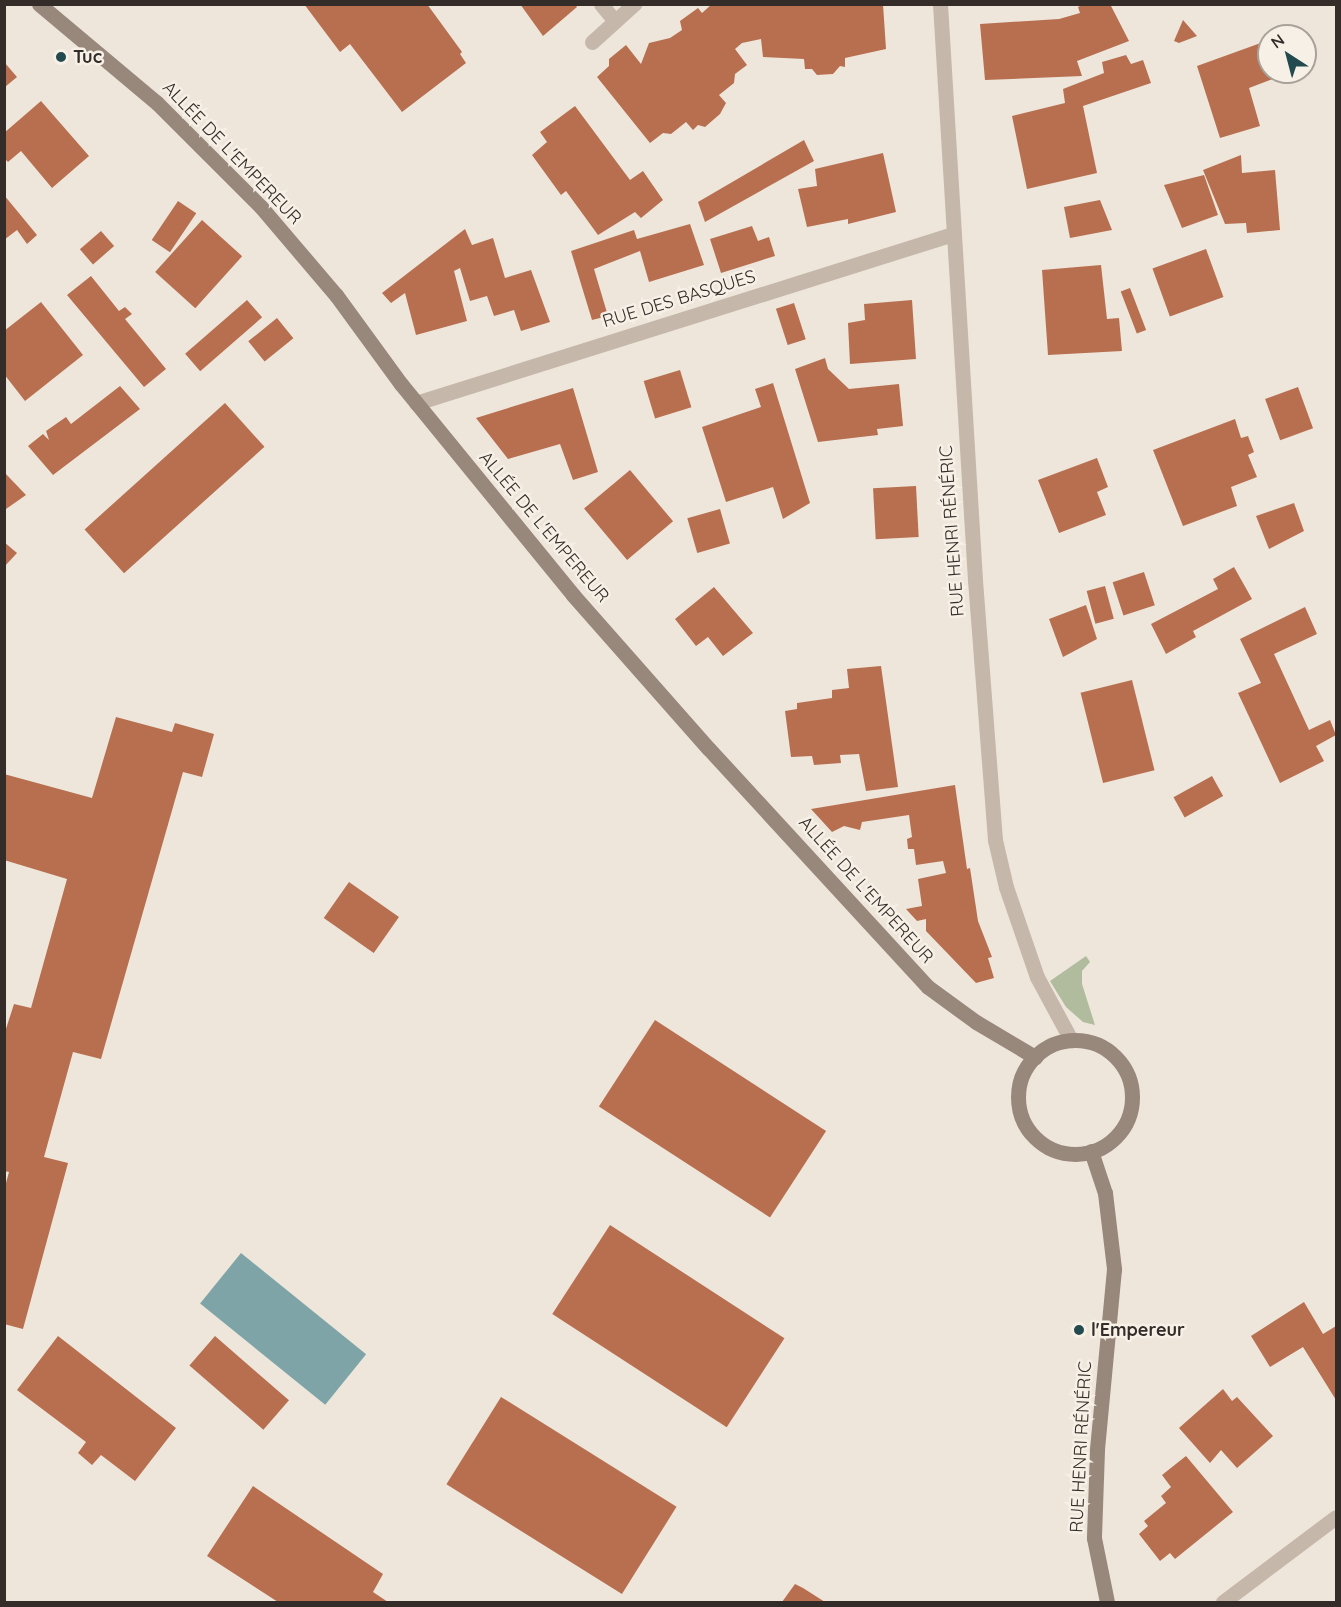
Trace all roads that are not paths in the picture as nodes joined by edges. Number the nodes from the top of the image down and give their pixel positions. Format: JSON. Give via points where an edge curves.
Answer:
{"nodes":[{"id":1,"x":39,"y":4,"type":"edge"},
{"id":2,"x":601,"y":4,"type":"edge"},
{"id":3,"x":634,"y":4,"type":"edge"},
{"id":4,"x":940,"y":4,"type":"edge"},
{"id":5,"x":615,"y":21,"type":"junction"},
{"id":6,"x":592,"y":42,"type":"dead end"},
{"id":7,"x":954,"y":234,"type":"junction"},
{"id":8,"x":416,"y":403,"type":"junction"},
{"id":9,"x":1071,"y":1040,"type":"junction"},
{"id":10,"x":1035,"y":1057,"type":"junction"},
{"id":11,"x":1091,"y":1151,"type":"junction"},
{"id":12,"x":1336,"y":1517,"type":"edge"},
{"id":13,"x":1107,"y":1602,"type":"edge"},
{"id":14,"x":1223,"y":1602,"type":"edge"}],
"edges":[{"from":1,"to":8,"type":"street","name":"ALLÉE DE L'EMPEREUR","via":[[157,103],[261,207],[336,295]]},
{"from":2,"to":5,"type":"street"},
{"from":3,"to":5,"type":"street"},
{"from":4,"to":7,"type":"street","name":"RUE HENRI RÉNÉRIC"},
{"from":5,"to":6,"type":"street"},
{"from":7,"to":8,"type":"street","name":"RUE DES BASQUES"},
{"from":7,"to":9,"type":"street","name":"RUE HENRI RÉNÉRIC","via":[[995,840],[1006,887],[1037,977]]},
{"from":8,"to":10,"type":"street","name":"ALLÉE DE L'EMPEREUR","via":[[573,595],[928,987],[976,1022]]},
{"from":9,"to":10,"type":"street","via":[[1057,1043]]},
{"from":9,"to":11,"type":"street","via":[[1106,1048],[1129,1076],[1132,1095],[1126,1122],[1108,1143]]},
{"from":10,"to":11,"type":"street","via":[[1024,1072],[1019,1090],[1026,1127],[1055,1150],[1073,1154]]},
{"from":11,"to":13,"type":"street","name":"RUE HENRI RÉNÉRIC","via":[[1105,1193],[1114,1269],[1097,1450],[1094,1539]]},
{"from":12,"to":14,"type":"street"}]}
